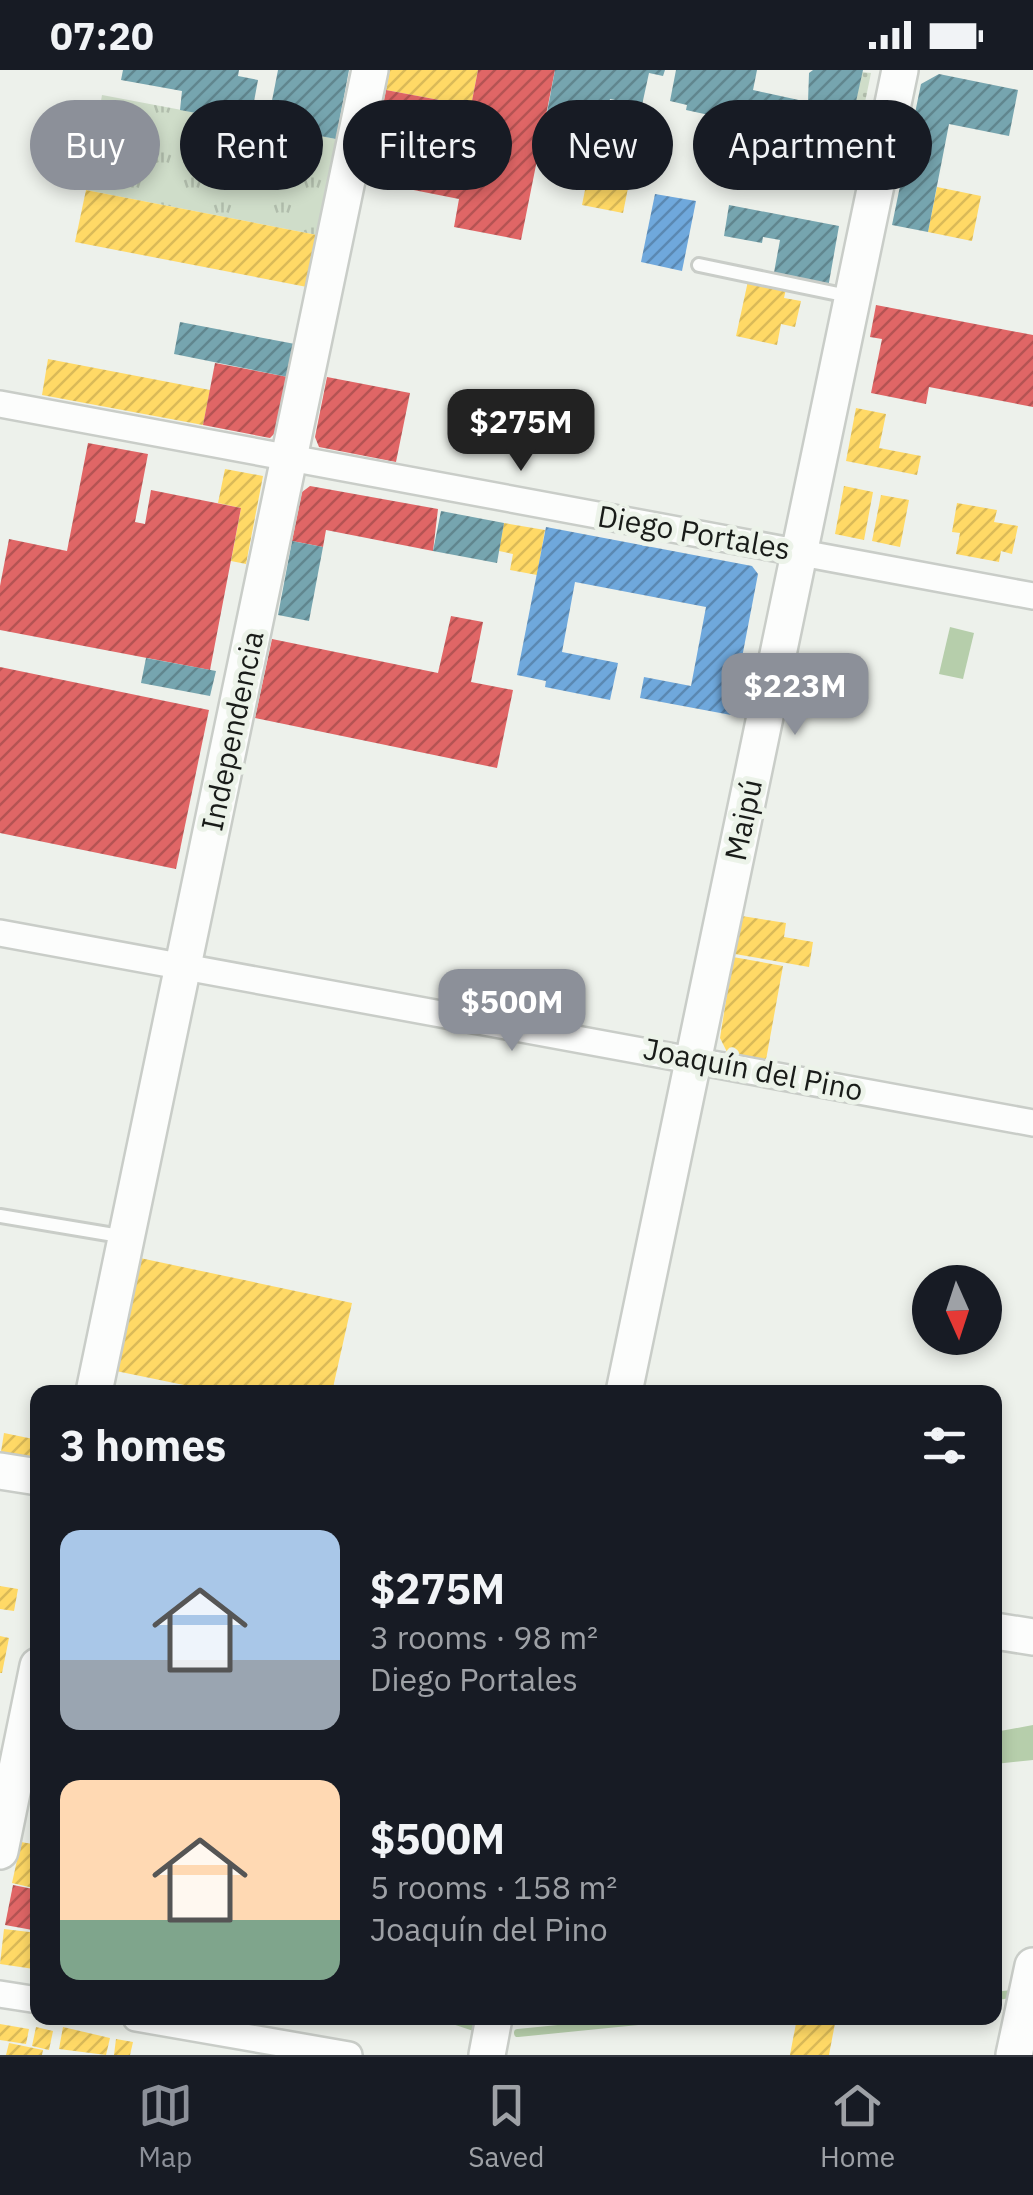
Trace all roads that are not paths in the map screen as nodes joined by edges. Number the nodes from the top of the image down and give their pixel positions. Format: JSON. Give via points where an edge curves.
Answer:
{"nodes":[{"id":1,"x":370,"y":70,"type":"edge"},
{"id":2,"x":900,"y":70,"type":"edge"},
{"id":3,"x":698,"y":266,"type":"dead end"},
{"id":4,"x":853,"y":297,"type":"junction"},
{"id":5,"x":0,"y":404,"type":"edge"},
{"id":6,"x":290,"y":460,"type":"junction"},
{"id":7,"x":801,"y":552,"type":"junction"},
{"id":8,"x":1033,"y":596,"type":"edge"},
{"id":9,"x":0,"y":934,"type":"edge"},
{"id":10,"x":183,"y":967,"type":"junction"},
{"id":11,"x":694,"y":1059,"type":"junction"},
{"id":12,"x":1033,"y":1123,"type":"edge"},
{"id":13,"x":0,"y":1216,"type":"edge"},
{"id":14,"x":126,"y":1237,"type":"junction"},
{"id":15,"x":95,"y":1385,"type":"edge"},
{"id":16,"x":625,"y":1385,"type":"edge"},
{"id":17,"x":0,"y":1471,"type":"edge"},
{"id":18,"x":30,"y":1477,"type":"edge"},
{"id":19,"x":1002,"y":1632,"type":"edge"},
{"id":20,"x":1033,"y":1637,"type":"edge"},
{"id":21,"x":30,"y":1703,"type":"edge"},
{"id":22,"x":0,"y":1851,"type":"edge"},
{"id":23,"x":1033,"y":1966,"type":"edge"},
{"id":24,"x":0,"y":1994,"type":"edge"},
{"id":25,"x":30,"y":1999,"type":"edge"},
{"id":26,"x":176,"y":2025,"type":"edge"},
{"id":27,"x":492,"y":2025,"type":"edge"},
{"id":28,"x":349,"y":2055,"type":"edge"},
{"id":29,"x":486,"y":2055,"type":"edge"},
{"id":30,"x":1014,"y":2055,"type":"edge"}],
"edges":[{"from":1,"to":6,"type":"street","name":"Independencia"},
{"from":2,"to":4,"type":"street","name":"Maipú"},
{"from":3,"to":4,"type":"lane"},
{"from":4,"to":7,"type":"street","name":"Maipú"},
{"from":5,"to":6,"type":"street","name":"Diego Portales"},
{"from":6,"to":7,"type":"street","name":"Diego Portales"},
{"from":6,"to":10,"type":"street","name":"Independencia"},
{"from":7,"to":8,"type":"street","name":"Diego Portales"},
{"from":7,"to":11,"type":"street","name":"Maipú"},
{"from":9,"to":10,"type":"street","name":"Joaquín del Pino"},
{"from":10,"to":11,"type":"street","name":"Joaquín del Pino"},
{"from":10,"to":14,"type":"street","name":"Independencia"},
{"from":11,"to":12,"type":"street","name":"Joaquín del Pino"},
{"from":11,"to":16,"type":"street","name":"Maipú"},
{"from":13,"to":14,"type":"lane"},
{"from":14,"to":15,"type":"street","name":"Independencia"},
{"from":17,"to":18,"type":"street"},
{"from":19,"to":20,"type":"street"},
{"from":21,"to":22,"type":"street"},
{"from":23,"to":30,"type":"street"},
{"from":24,"to":25,"type":"street"},
{"from":26,"to":28,"type":"street"},
{"from":27,"to":29,"type":"street"}]}
